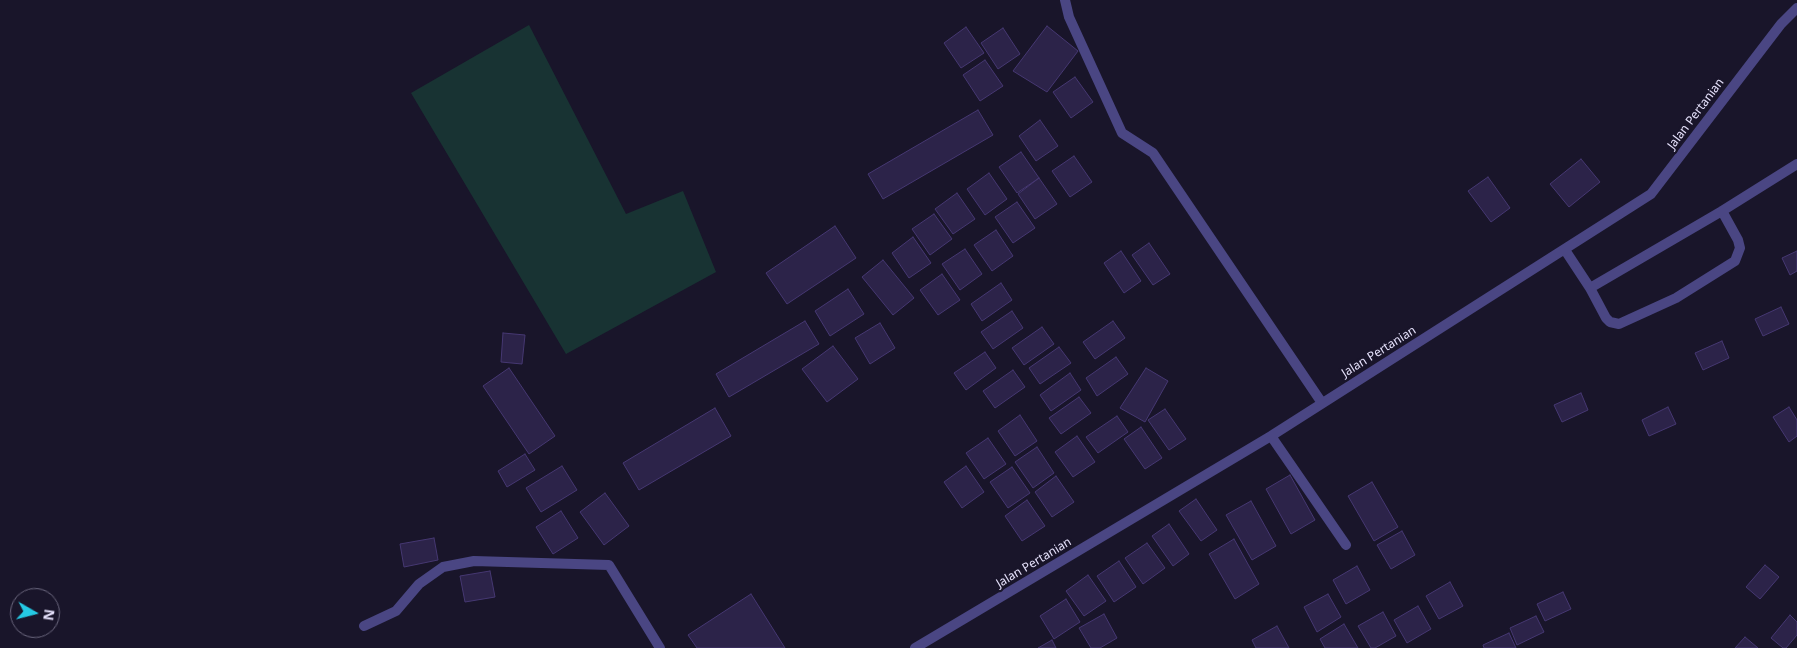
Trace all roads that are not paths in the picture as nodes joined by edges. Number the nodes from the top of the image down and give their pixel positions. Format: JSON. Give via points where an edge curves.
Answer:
{"nodes":[{"id":1,"x":1065,"y":0,"type":"edge"},
{"id":2,"x":1797,"y":8,"type":"edge"},
{"id":3,"x":1797,"y":164,"type":"edge"},
{"id":4,"x":1722,"y":211,"type":"junction"},
{"id":5,"x":1565,"y":250,"type":"junction"},
{"id":6,"x":1590,"y":288,"type":"junction"},
{"id":7,"x":1322,"y":403,"type":"junction"},
{"id":8,"x":1271,"y":436,"type":"junction"},
{"id":9,"x":1346,"y":545,"type":"dead end"},
{"id":10,"x":364,"y":626,"type":"dead end"},
{"id":11,"x":660,"y":648,"type":"edge"},
{"id":12,"x":916,"y":648,"type":"edge"}],
"edges":[{"from":1,"to":7,"type":"street","via":[[1122,133],[1152,153]]},
{"from":2,"to":5,"type":"street","name":"Jalan Pertanian","via":[[1781,24],[1651,194]]},
{"from":3,"to":4,"type":"street"},
{"from":4,"to":6,"type":"street"},
{"from":4,"to":6,"type":"street","via":[[1738,240],[1738,256],[1676,298],[1616,324],[1606,318]]},
{"from":5,"to":6,"type":"street"},
{"from":5,"to":7,"type":"street","name":"Jalan Pertanian"},
{"from":7,"to":8,"type":"street","name":"Jalan Pertanian"},
{"from":8,"to":9,"type":"street"},
{"from":8,"to":12,"type":"street","name":"Jalan Pertanian"},
{"from":10,"to":11,"type":"street","via":[[396,611],[419,584],[443,567],[474,561],[609,565]]}]}
